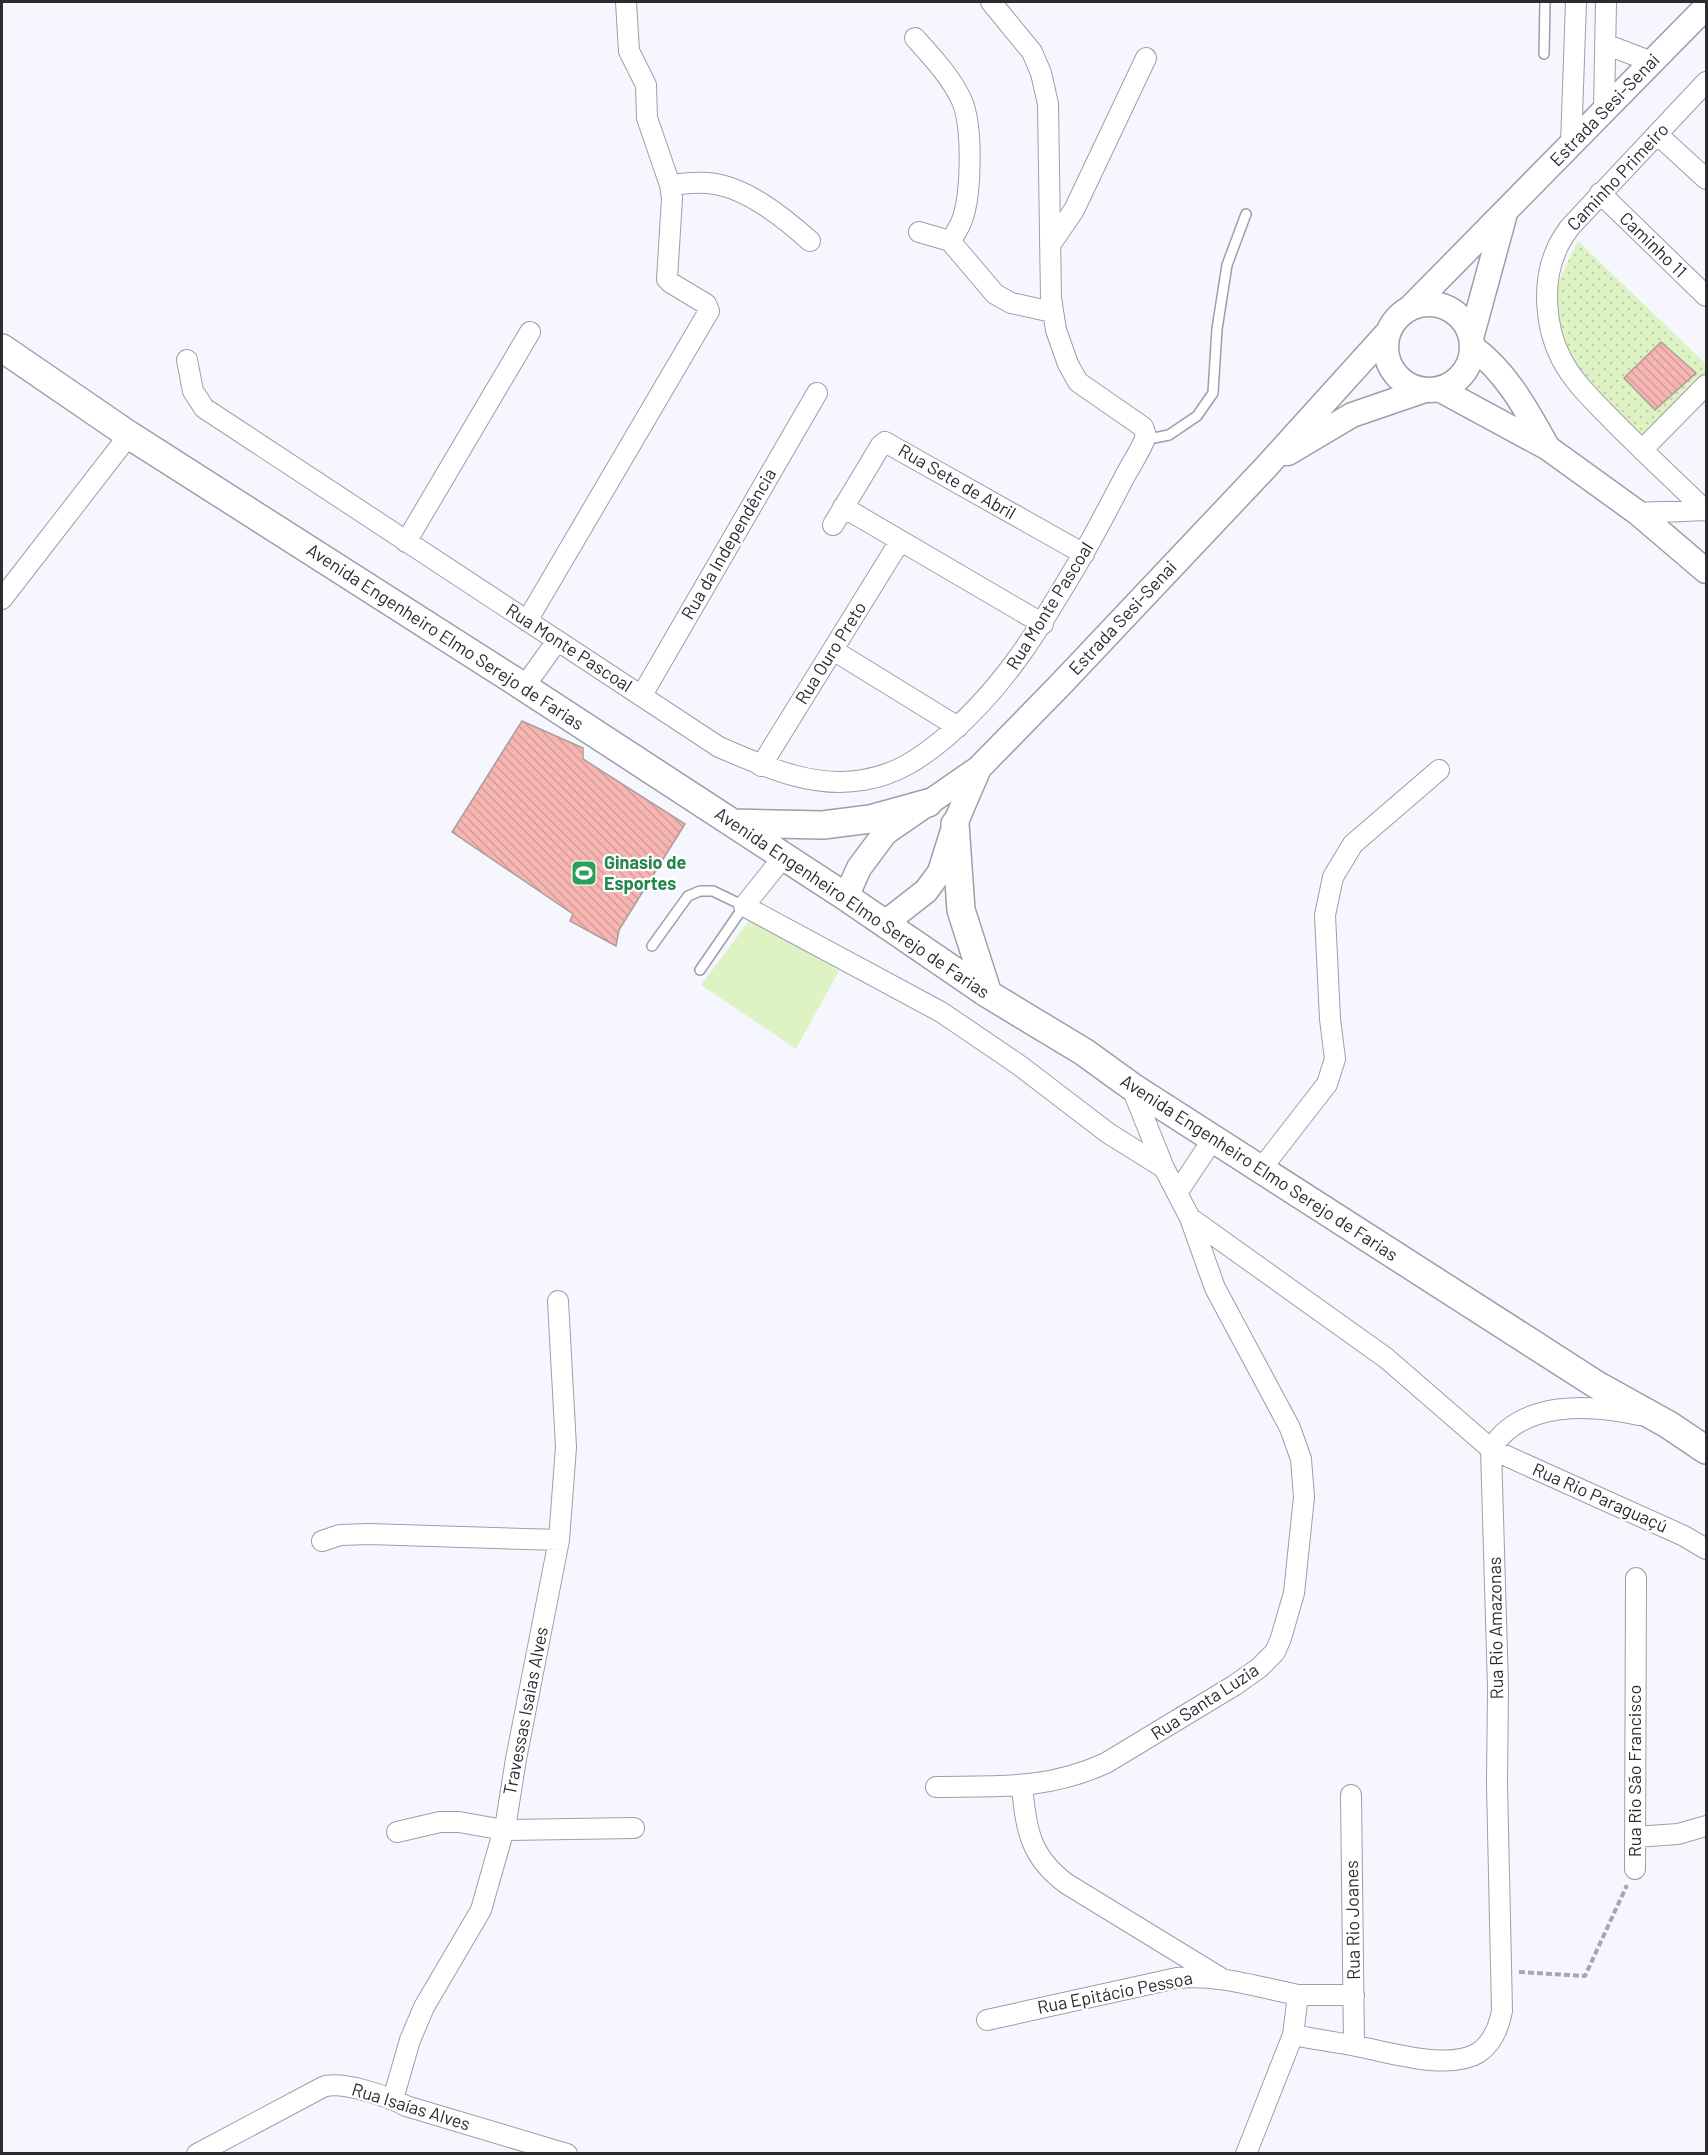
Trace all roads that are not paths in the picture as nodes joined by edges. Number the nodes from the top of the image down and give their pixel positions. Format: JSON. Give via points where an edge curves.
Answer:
{"nodes":[{"id":1,"x":626,"y":2,"type":"edge"},
{"id":2,"x":992,"y":2,"type":"edge"},
{"id":3,"x":1545,"y":2,"type":"edge"},
{"id":4,"x":1576,"y":2,"type":"edge"},
{"id":5,"x":1606,"y":2,"type":"edge"},
{"id":6,"x":1707,"y":7,"type":"edge"},
{"id":7,"x":915,"y":38,"type":"dead end"},
{"id":8,"x":1605,"y":44,"type":"junction"},
{"id":9,"x":1544,"y":54,"type":"dead end"},
{"id":10,"x":1146,"y":58,"type":"dead end"},
{"id":11,"x":1652,"y":62,"type":"junction"},
{"id":12,"x":1707,"y":82,"type":"edge"},
{"id":13,"x":1604,"y":110,"type":"junction"},
{"id":14,"x":1657,"y":134,"type":"junction"},
{"id":15,"x":1571,"y":144,"type":"junction"},
{"id":16,"x":1707,"y":178,"type":"edge"},
{"id":17,"x":670,"y":185,"type":"junction"},
{"id":18,"x":1600,"y":193,"type":"junction"},
{"id":19,"x":1246,"y":214,"type":"dead end"},
{"id":20,"x":1505,"y":214,"type":"junction"},
{"id":21,"x":919,"y":232,"type":"dead end"},
{"id":22,"x":810,"y":241,"type":"dead end"},
{"id":23,"x":950,"y":241,"type":"junction"},
{"id":24,"x":1050,"y":245,"type":"junction"},
{"id":25,"x":1707,"y":296,"type":"edge"},
{"id":26,"x":1411,"y":307,"type":"junction"},
{"id":27,"x":1052,"y":312,"type":"junction"},
{"id":28,"x":530,"y":332,"type":"dead end"},
{"id":29,"x":1389,"y":332,"type":"junction"},
{"id":30,"x":1472,"y":342,"type":"junction"},
{"id":31,"x":2,"y":348,"type":"edge"},
{"id":32,"x":187,"y":360,"type":"dead end"},
{"id":33,"x":1707,"y":385,"type":"edge"},
{"id":34,"x":1432,"y":389,"type":"junction"},
{"id":35,"x":817,"y":393,"type":"dead end"},
{"id":36,"x":129,"y":435,"type":"junction"},
{"id":37,"x":1144,"y":440,"type":"junction"},
{"id":38,"x":1548,"y":448,"type":"junction"},
{"id":39,"x":1642,"y":450,"type":"junction"},
{"id":40,"x":1266,"y":467,"type":"junction"},
{"id":41,"x":843,"y":507,"type":"junction"},
{"id":42,"x":1706,"y":511,"type":"edge"},
{"id":43,"x":1638,"y":513,"type":"junction"},
{"id":44,"x":833,"y":525,"type":"dead end"},
{"id":45,"x":900,"y":541,"type":"junction"},
{"id":46,"x":406,"y":542,"type":"junction"},
{"id":47,"x":1083,"y":554,"type":"junction"},
{"id":48,"x":1707,"y":571,"type":"edge"},
{"id":49,"x":2,"y":599,"type":"edge"},
{"id":50,"x":527,"y":621,"type":"junction"},
{"id":51,"x":1043,"y":624,"type":"junction"},
{"id":52,"x":557,"y":641,"type":"junction"},
{"id":53,"x":833,"y":650,"type":"junction"},
{"id":54,"x":524,"y":687,"type":"junction"},
{"id":55,"x":642,"y":695,"type":"junction"},
{"id":56,"x":958,"y":727,"type":"junction"},
{"id":57,"x":761,"y":765,"type":"junction"},
{"id":58,"x":979,"y":768,"type":"junction"},
{"id":59,"x":1439,"y":770,"type":"dead end"},
{"id":60,"x":928,"y":803,"type":"junction"},
{"id":61,"x":733,"y":823,"type":"junction"},
{"id":62,"x":955,"y":824,"type":"junction"},
{"id":63,"x":784,"y":856,"type":"junction"},
{"id":64,"x":846,"y":897,"type":"junction"},
{"id":65,"x":744,"y":906,"type":"junction"},
{"id":66,"x":885,"y":923,"type":"junction"},
{"id":67,"x":652,"y":946,"type":"dead end"},
{"id":68,"x":700,"y":970,"type":"dead end"},
{"id":69,"x":988,"y":994,"type":"junction"},
{"id":70,"x":1131,"y":1086,"type":"junction"},
{"id":71,"x":1213,"y":1139,"type":"junction"},
{"id":72,"x":1164,"y":1168,"type":"junction"},
{"id":73,"x":1261,"y":1169,"type":"junction"},
{"id":74,"x":1177,"y":1193,"type":"junction"},
{"id":75,"x":1190,"y":1218,"type":"junction"},
{"id":76,"x":558,"y":1301,"type":"dead end"},
{"id":77,"x":1661,"y":1420,"type":"junction"},
{"id":78,"x":1491,"y":1449,"type":"junction"},
{"id":79,"x":1707,"y":1450,"type":"edge"},
{"id":80,"x":559,"y":1540,"type":"junction"},
{"id":81,"x":322,"y":1541,"type":"dead end"},
{"id":82,"x":1707,"y":1549,"type":"edge"},
{"id":83,"x":1636,"y":1578,"type":"dead end"},
{"id":84,"x":1022,"y":1786,"type":"junction"},
{"id":85,"x":936,"y":1787,"type":"dead end"},
{"id":86,"x":1352,"y":1795,"type":"dead end"},
{"id":87,"x":1707,"y":1826,"type":"edge"},
{"id":88,"x":634,"y":1828,"type":"dead end"},
{"id":89,"x":504,"y":1830,"type":"junction"},
{"id":90,"x":398,"y":1832,"type":"dead end"},
{"id":91,"x":1635,"y":1837,"type":"junction"},
{"id":92,"x":1635,"y":1869,"type":"road end"},
{"id":93,"x":1221,"y":1978,"type":"junction"},
{"id":94,"x":1298,"y":1995,"type":"junction"},
{"id":95,"x":1354,"y":1995,"type":"junction"},
{"id":96,"x":987,"y":2020,"type":"dead end"},
{"id":97,"x":1293,"y":2035,"type":"junction"},
{"id":98,"x":1354,"y":2045,"type":"junction"},
{"id":99,"x":393,"y":2099,"type":"junction"},
{"id":100,"x":198,"y":2154,"type":"edge"},
{"id":101,"x":567,"y":2154,"type":"edge"},
{"id":102,"x":1246,"y":2154,"type":"edge"}],
"edges":[{"from":1,"to":17,"type":"street","via":[[629,51],[646,85],[647,118]]},
{"from":2,"to":24,"type":"street","via":[[1026,42],[1041,73],[1048,104]]},
{"from":3,"to":9,"type":"lane"},
{"from":4,"to":15,"type":"street"},
{"from":5,"to":8,"type":"street"},
{"from":6,"to":11,"type":"street","name":"Estrada Sesi-Senai"},
{"from":7,"to":23,"type":"street","via":[[946,72],[966,113],[968,188],[961,224]]},
{"from":8,"to":11,"type":"street"},
{"from":8,"to":13,"type":"street"},
{"from":10,"to":24,"type":"street","via":[[1074,210]]},
{"from":11,"to":13,"type":"street","name":"Estrada Sesi-Senai"},
{"from":12,"to":14,"type":"street","name":"Caminho Primeiro"},
{"from":13,"to":15,"type":"street","name":"Estrada Sesi-Senai"},
{"from":14,"to":16,"type":"street"},
{"from":14,"to":18,"type":"street","name":"Caminho Primeiro"},
{"from":15,"to":20,"type":"street","name":"Estrada Sesi-Senai"},
{"from":17,"to":22,"type":"street","via":[[708,183],[735,189],[782,216]]},
{"from":17,"to":50,"type":"street","via":[[667,279],[706,304],[709,311]]},
{"from":18,"to":25,"type":"street","name":"Caminho 11"},
{"from":18,"to":39,"type":"street","name":"Caminho Primeiro","via":[[1570,227],[1556,251],[1548,275],[1547,304],[1561,358],[1581,387]]},
{"from":19,"to":37,"type":"lane","via":[[1227,265],[1217,329],[1214,393],[1197,416],[1169,435]]},
{"from":20,"to":26,"type":"street","name":"Estrada Sesi-Senai"},
{"from":20,"to":30,"type":"street","name":"Estrada Sesi-Senai"},
{"from":21,"to":23,"type":"street"},
{"from":23,"to":27,"type":"street","via":[[995,294],[1011,303]]},
{"from":24,"to":27,"type":"street"},
{"from":26,"to":29,"type":"street"},
{"from":26,"to":30,"type":"street","via":[[1436,304],[1448,308],[1463,321]]},
{"from":27,"to":37,"type":"street","via":[[1073,375],[1084,387],[1143,427]]},
{"from":28,"to":46,"type":"street"},
{"from":29,"to":34,"type":"street","via":[[1387,358],[1392,370],[1412,387]]},
{"from":29,"to":40,"type":"street","name":"Estrada Sesi-Senai"},
{"from":30,"to":34,"type":"street","via":[[1471,358],[1459,378]]},
{"from":30,"to":38,"type":"street","via":[[1520,399]]},
{"from":31,"to":36,"type":"main road","name":"Avenida Engenheiro Elmo Serejo de Farias"},
{"from":32,"to":46,"type":"street","name":"Rua Monte Pascoal","via":[[193,391],[204,408]]},
{"from":33,"to":39,"type":"street"},
{"from":34,"to":38,"type":"street"},
{"from":34,"to":40,"type":"street","name":"Estrada Sesi-Senai","via":[[1352,415]]},
{"from":35,"to":55,"type":"street","name":"Rua da Independência"},
{"from":36,"to":49,"type":"street"},
{"from":36,"to":54,"type":"main road","name":"Avenida Engenheiro Elmo Serejo de Farias"},
{"from":37,"to":47,"type":"street","name":"Rua Monte Pascoal"},
{"from":38,"to":43,"type":"street"},
{"from":39,"to":42,"type":"street","name":"Caminho Primeiro"},
{"from":40,"to":58,"type":"street","name":"Estrada Sesi-Senai"},
{"from":41,"to":44,"type":"street","name":"Rua Sete de Abril"},
{"from":41,"to":45,"type":"street"},
{"from":41,"to":47,"type":"street","name":"Rua Sete de Abril","via":[[885,442]]},
{"from":42,"to":43,"type":"street"},
{"from":43,"to":48,"type":"street"},
{"from":45,"to":51,"type":"street"},
{"from":45,"to":53,"type":"street","name":"Rua Ouro Preto"},
{"from":46,"to":50,"type":"street","name":"Rua Monte Pascoal"},
{"from":47,"to":51,"type":"street","name":"Rua Monte Pascoal"},
{"from":50,"to":52,"type":"street","name":"Rua Monte Pascoal"},
{"from":51,"to":56,"type":"street","name":"Rua Monte Pascoal","via":[[997,687]]},
{"from":52,"to":54,"type":"street"},
{"from":52,"to":55,"type":"street","name":"Rua Monte Pascoal"},
{"from":53,"to":56,"type":"street"},
{"from":53,"to":57,"type":"street","name":"Rua Ouro Preto"},
{"from":54,"to":61,"type":"main road","name":"Avenida Engenheiro Elmo Serejo de Farias"},
{"from":55,"to":57,"type":"street","name":"Rua Monte Pascoal","via":[[719,747]]},
{"from":56,"to":57,"type":"street","name":"Rua Monte Pascoal","via":[[906,767],[861,781],[808,778]]},
{"from":58,"to":60,"type":"street","name":"Estrada Sesi-Senai"},
{"from":58,"to":62,"type":"street","name":"Estrada Sesi-Senai"},
{"from":59,"to":73,"type":"street","via":[[1353,844],[1333,877],[1325,915],[1335,1059],[1327,1084]]},
{"from":60,"to":61,"type":"main road","via":[[870,819],[823,825]]},
{"from":60,"to":64,"type":"street","name":"Estrada Sesi-Senai","via":[[885,833],[859,868]]},
{"from":61,"to":63,"type":"main road","name":"Avenida Engenheiro Elmo Serejo de Farias"},
{"from":62,"to":66,"type":"street","name":"Estrada Sesi-Senai","via":[[940,872],[927,891]]},
{"from":62,"to":69,"type":"main road","via":[[961,910]]},
{"from":63,"to":64,"type":"main road","name":"Avenida Engenheiro Elmo Serejo de Farias"},
{"from":63,"to":65,"type":"street"},
{"from":64,"to":66,"type":"main road","name":"Avenida Engenheiro Elmo Serejo de Farias"},
{"from":65,"to":67,"type":"lane","via":[[713,891],[700,891],[688,897]]},
{"from":65,"to":68,"type":"lane"},
{"from":65,"to":72,"type":"street","via":[[941,1012],[1108,1133]]},
{"from":66,"to":69,"type":"main road","name":"Avenida Engenheiro Elmo Serejo de Farias"},
{"from":69,"to":70,"type":"main road","name":"Avenida Engenheiro Elmo Serejo de Farias","via":[[1084,1052]]},
{"from":70,"to":71,"type":"main road","name":"Avenida Engenheiro Elmo Serejo de Farias"},
{"from":70,"to":72,"type":"street"},
{"from":71,"to":73,"type":"main road","name":"Avenida Engenheiro Elmo Serejo de Farias"},
{"from":71,"to":74,"type":"street"},
{"from":72,"to":74,"type":"street"},
{"from":73,"to":77,"type":"main road","name":"Avenida Engenheiro Elmo Serejo de Farias","via":[[1597,1385]]},
{"from":74,"to":75,"type":"street","name":"Rua Santa Luzia"},
{"from":75,"to":78,"type":"street","via":[[1386,1358]]},
{"from":75,"to":84,"type":"street","name":"Rua Santa Luzia","via":[[1215,1288],[1290,1428],[1301,1459],[1304,1497],[1300,1545],[1294,1593],[1281,1638],[1275,1652],[1259,1668],[1126,1753],[1087,1772]]},
{"from":76,"to":80,"type":"street","name":"Travessas Isaias Alves","via":[[566,1447]]},
{"from":77,"to":78,"type":"street","via":[[1598,1407],[1547,1412],[1507,1429]]},
{"from":77,"to":79,"type":"main road","name":"Avenida Engenheiro Elmo Serejo de Farias"},
{"from":78,"to":82,"type":"street","name":"Rua Rio Paraguaçú"},
{"from":78,"to":98,"type":"street","name":"Rua Rio Amazonas","via":[[1498,1688],[1502,2011],[1499,2027],[1478,2052],[1453,2060],[1412,2057]]},
{"from":80,"to":81,"type":"street","via":[[369,1534]]},
{"from":80,"to":89,"type":"street","name":"Travessas Isaias Alves"},
{"from":83,"to":91,"type":"street","name":"Rua Rio São Francisco"},
{"from":84,"to":85,"type":"street","name":"Rua Santa Luzia"},
{"from":84,"to":93,"type":"street","via":[[1029,1838],[1052,1874]]},
{"from":86,"to":95,"type":"street","name":"Rua Rio Joanes"},
{"from":87,"to":91,"type":"street","via":[[1678,1834]]},
{"from":88,"to":89,"type":"street"},
{"from":89,"to":90,"type":"street","via":[[440,1822]]},
{"from":89,"to":99,"type":"street","name":"Travessas Isaias Alves","via":[[481,1910],[424,2007]]},
{"from":91,"to":92,"type":"street","name":"Rua Rio São Francisco"},
{"from":93,"to":94,"type":"street","name":"Rua Epitácio Pessoa"},
{"from":93,"to":96,"type":"street","name":"Rua Epitácio Pessoa","via":[[1177,1978]]},
{"from":94,"to":95,"type":"street","name":"Rua Epitácio Pessoa"},
{"from":94,"to":97,"type":"street"},
{"from":95,"to":98,"type":"street","name":"Rua Rio Joanes"},
{"from":97,"to":98,"type":"street","name":"Rua Rio Amazonas"},
{"from":97,"to":102,"type":"street"},
{"from":99,"to":100,"type":"street","name":"Rua Isaías Alves","via":[[329,2085]]},
{"from":99,"to":101,"type":"street","name":"Rua Isaías Alves"}]}
